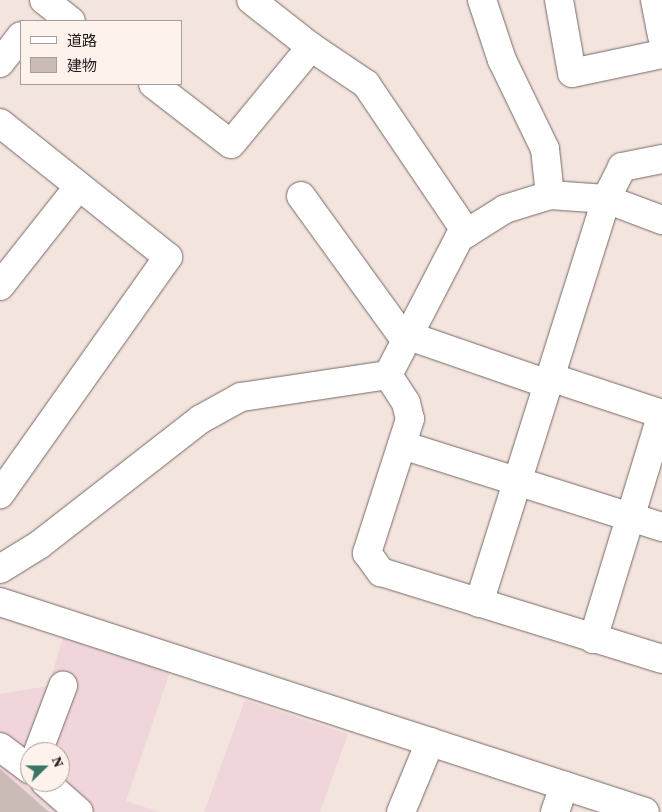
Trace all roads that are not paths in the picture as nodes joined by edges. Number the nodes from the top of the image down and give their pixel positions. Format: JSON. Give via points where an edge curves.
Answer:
{"nodes":[{"id":1,"x":251,"y":0,"type":"edge"},
{"id":2,"x":482,"y":0,"type":"edge"},
{"id":3,"x":559,"y":0,"type":"edge"},
{"id":4,"x":655,"y":0,"type":"edge"},
{"id":5,"x":44,"y":6,"type":"edge"},
{"id":6,"x":69,"y":20,"type":"edge"},
{"id":7,"x":662,"y":35,"type":"edge"},
{"id":8,"x":20,"y":37,"type":"edge"},
{"id":9,"x":311,"y":46,"type":"junction"},
{"id":10,"x":662,"y":54,"type":"edge"},
{"id":11,"x":0,"y":63,"type":"edge"},
{"id":12,"x":154,"y":85,"type":"edge"},
{"id":13,"x":0,"y":123,"type":"edge"},
{"id":14,"x":662,"y":159,"type":"edge"},
{"id":15,"x":79,"y":186,"type":"junction"},
{"id":16,"x":300,"y":196,"type":"dead end"},
{"id":17,"x":550,"y":196,"type":"junction"},
{"id":18,"x":606,"y":199,"type":"junction"},
{"id":19,"x":662,"y":220,"type":"edge"},
{"id":20,"x":467,"y":234,"type":"junction"},
{"id":21,"x":0,"y":286,"type":"edge"},
{"id":22,"x":407,"y":339,"type":"junction"},
{"id":23,"x":388,"y":375,"type":"junction"},
{"id":24,"x":548,"y":384,"type":"junction"},
{"id":25,"x":662,"y":414,"type":"edge"},
{"id":26,"x":402,"y":445,"type":"junction"},
{"id":27,"x":518,"y":481,"type":"junction"},
{"id":28,"x":0,"y":494,"type":"edge"},
{"id":29,"x":630,"y":517,"type":"junction"},
{"id":30,"x":662,"y":527,"type":"edge"},
{"id":31,"x":0,"y":569,"type":"edge"},
{"id":32,"x":0,"y":602,"type":"edge"},
{"id":33,"x":479,"y":603,"type":"junction"},
{"id":34,"x":593,"y":639,"type":"junction"},
{"id":35,"x":662,"y":659,"type":"edge"},
{"id":36,"x":63,"y":686,"type":"dead end"},
{"id":37,"x":42,"y":742,"type":"edge"},
{"id":38,"x":430,"y":742,"type":"junction"},
{"id":39,"x":0,"y":747,"type":"edge"},
{"id":40,"x":20,"y":762,"type":"edge"},
{"id":41,"x":564,"y":786,"type":"junction"},
{"id":42,"x":56,"y":792,"type":"edge"},
{"id":43,"x":79,"y":812,"type":"edge"},
{"id":44,"x":402,"y":812,"type":"edge"},
{"id":45,"x":555,"y":812,"type":"edge"},
{"id":46,"x":645,"y":812,"type":"edge"}],
"edges":[{"from":1,"to":9,"type":"street"},
{"from":2,"to":17,"type":"street","via":[[502,60],[545,149]]},
{"from":3,"to":10,"type":"street","via":[[572,73]]},
{"from":4,"to":7,"type":"street"},
{"from":5,"to":6,"type":"street"},
{"from":8,"to":11,"type":"street"},
{"from":9,"to":12,"type":"street","via":[[231,144]]},
{"from":9,"to":20,"type":"street","via":[[366,84]]},
{"from":13,"to":15,"type":"street"},
{"from":14,"to":18,"type":"street","via":[[622,167]]},
{"from":15,"to":21,"type":"street"},
{"from":15,"to":28,"type":"street","via":[[168,257]]},
{"from":16,"to":22,"type":"street"},
{"from":17,"to":18,"type":"street"},
{"from":17,"to":20,"type":"street","via":[[505,209]]},
{"from":18,"to":19,"type":"street"},
{"from":18,"to":24,"type":"street"},
{"from":20,"to":22,"type":"street","via":[[459,238]]},
{"from":22,"to":23,"type":"street"},
{"from":22,"to":24,"type":"street"},
{"from":23,"to":26,"type":"street","via":[[406,403],[410,420]]},
{"from":23,"to":31,"type":"street","via":[[242,397],[200,419],[39,545]]},
{"from":24,"to":25,"type":"street","via":[[558,380]]},
{"from":24,"to":27,"type":"street"},
{"from":25,"to":29,"type":"street"},
{"from":26,"to":27,"type":"street"},
{"from":26,"to":33,"type":"street","via":[[367,553],[381,572]]},
{"from":27,"to":29,"type":"street"},
{"from":27,"to":33,"type":"street"},
{"from":29,"to":30,"type":"street"},
{"from":29,"to":34,"type":"street"},
{"from":32,"to":38,"type":"street"},
{"from":33,"to":34,"type":"street"},
{"from":34,"to":35,"type":"street"},
{"from":36,"to":37,"type":"street"},
{"from":38,"to":41,"type":"street"},
{"from":38,"to":44,"type":"street"},
{"from":39,"to":40,"type":"street"},
{"from":41,"to":45,"type":"street"},
{"from":41,"to":46,"type":"street"},
{"from":42,"to":43,"type":"street"}]}
